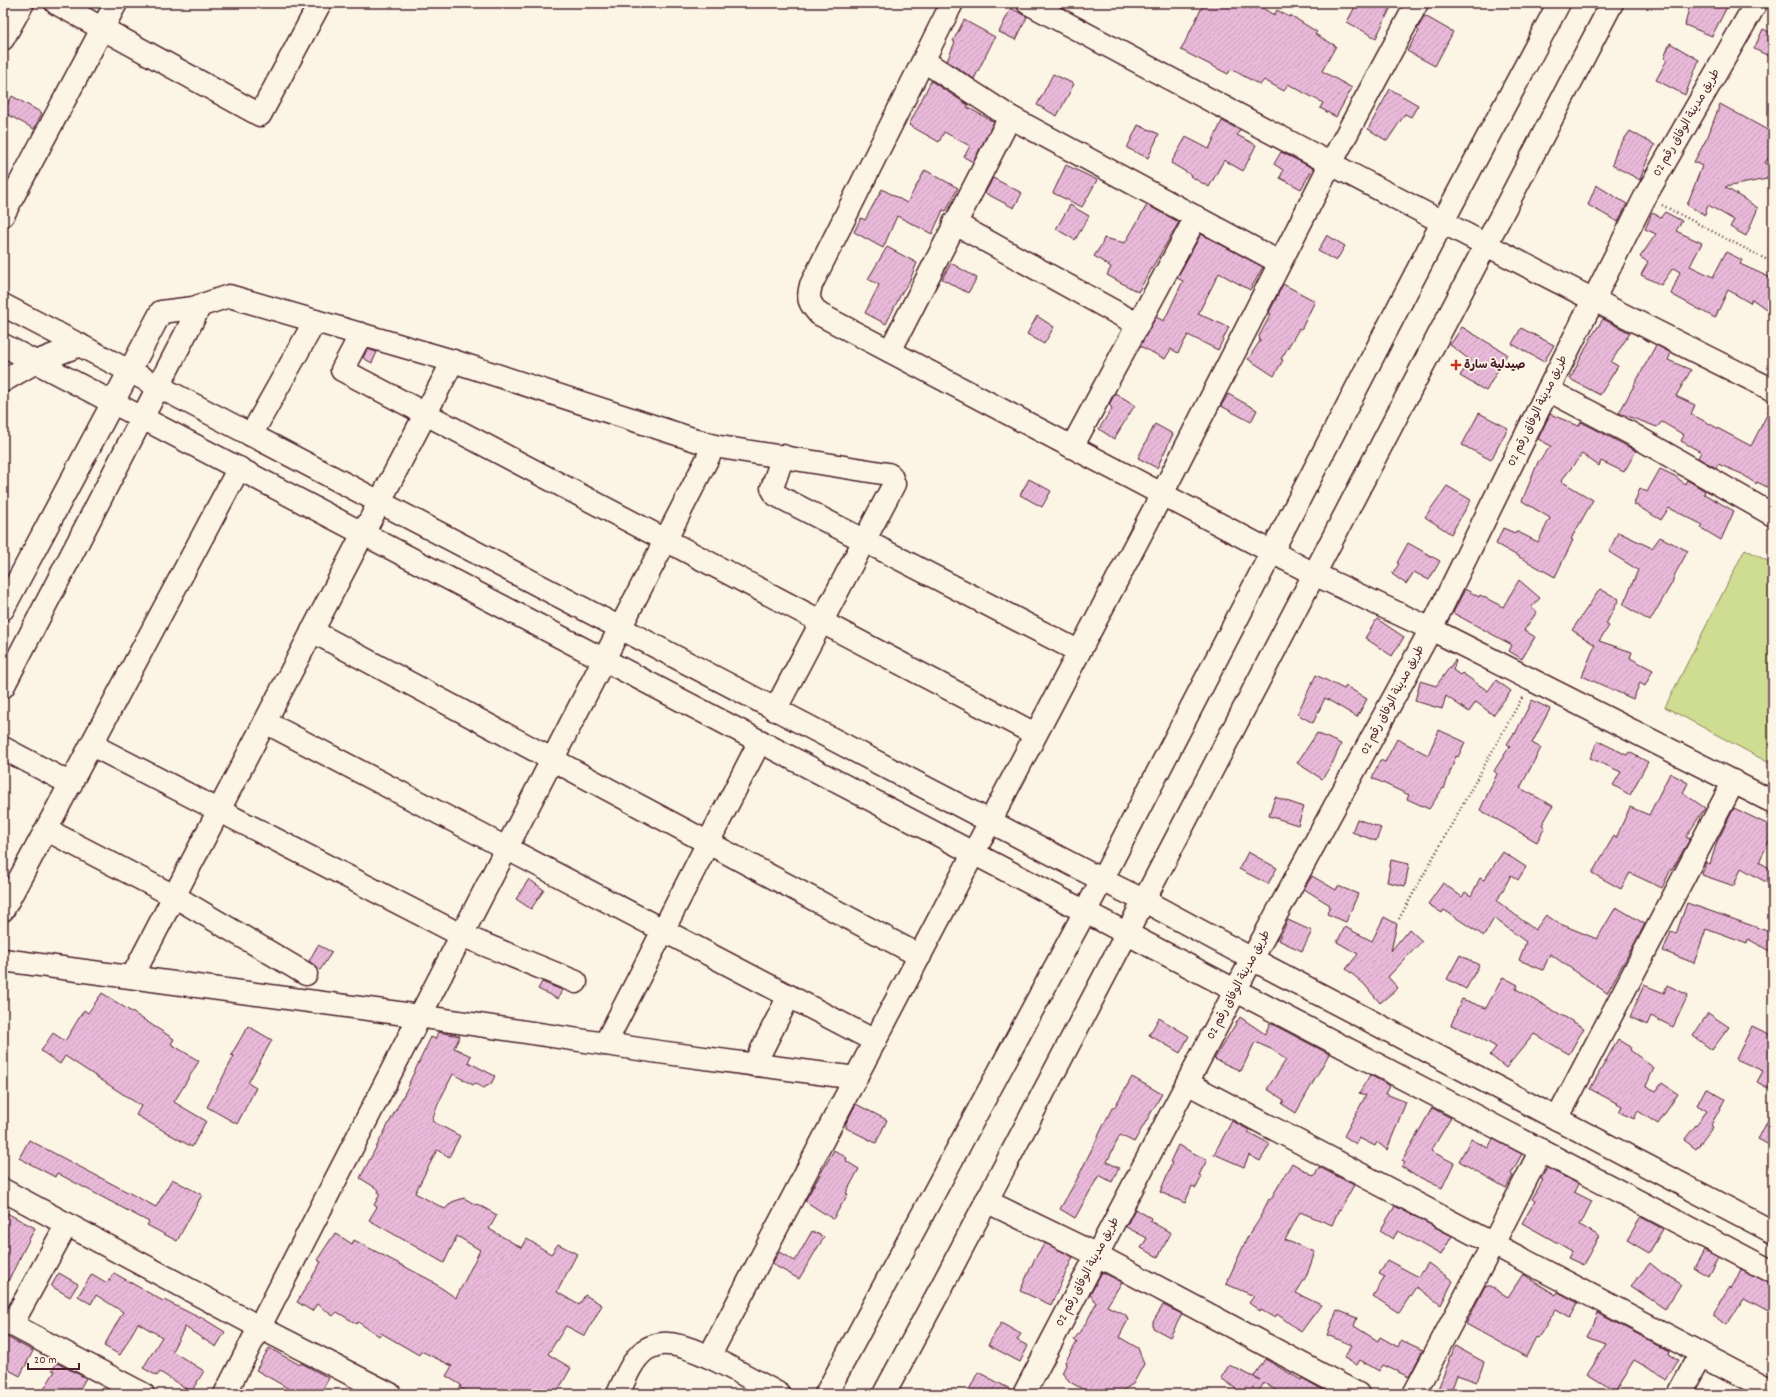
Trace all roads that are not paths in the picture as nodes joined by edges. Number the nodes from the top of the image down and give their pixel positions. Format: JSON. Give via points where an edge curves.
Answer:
{"nodes":[{"id":1,"x":22,"y":3,"type":"edge"},
{"id":2,"x":56,"y":3,"type":"edge"},
{"id":3,"x":116,"y":3,"type":"edge"},
{"id":4,"x":320,"y":3,"type":"edge"},
{"id":5,"x":952,"y":3,"type":"edge"},
{"id":6,"x":1028,"y":3,"type":"edge"},
{"id":7,"x":1417,"y":3,"type":"edge"},
{"id":8,"x":1559,"y":3,"type":"edge"},
{"id":9,"x":1612,"y":3,"type":"edge"},
{"id":10,"x":1756,"y":3,"type":"edge"},
{"id":11,"x":102,"y":28,"type":"junction"},
{"id":12,"x":3,"y":39,"type":"edge"},
{"id":13,"x":924,"y":60,"type":"junction"},
{"id":14,"x":1010,"y":117,"type":"junction"},
{"id":15,"x":1330,"y":165,"type":"junction"},
{"id":16,"x":3,"y":215,"type":"edge"},
{"id":17,"x":1196,"y":217,"type":"junction"},
{"id":18,"x":954,"y":223,"type":"junction"},
{"id":19,"x":1442,"y":223,"type":"junction"},
{"id":20,"x":1485,"y":244,"type":"junction"},
{"id":21,"x":1279,"y":262,"type":"junction"},
{"id":22,"x":1594,"y":301,"type":"junction"},
{"id":23,"x":3,"y":305,"type":"edge"},
{"id":24,"x":200,"y":306,"type":"junction"},
{"id":25,"x":315,"y":321,"type":"junction"},
{"id":26,"x":1137,"y":324,"type":"junction"},
{"id":27,"x":361,"y":334,"type":"junction"},
{"id":28,"x":3,"y":345,"type":"edge"},
{"id":29,"x":80,"y":345,"type":"junction"},
{"id":30,"x":890,"y":351,"type":"junction"},
{"id":31,"x":453,"y":361,"type":"junction"},
{"id":32,"x":36,"y":362,"type":"junction"},
{"id":33,"x":129,"y":371,"type":"junction"},
{"id":34,"x":3,"y":381,"type":"edge"},
{"id":35,"x":159,"y":386,"type":"junction"},
{"id":36,"x":1548,"y":390,"type":"junction"},
{"id":37,"x":1773,"y":390,"type":"edge"},
{"id":38,"x":113,"y":402,"type":"junction"},
{"id":39,"x":426,"y":414,"type":"junction"},
{"id":40,"x":143,"y":418,"type":"junction"},
{"id":41,"x":251,"y":435,"type":"junction"},
{"id":42,"x":714,"y":446,"type":"junction"},
{"id":43,"x":1072,"y":447,"type":"junction"},
{"id":44,"x":783,"y":456,"type":"junction"},
{"id":45,"x":239,"y":468,"type":"junction"},
{"id":46,"x":1162,"y":494,"type":"junction"},
{"id":47,"x":379,"y":502,"type":"junction"},
{"id":48,"x":1773,"y":515,"type":"edge"},
{"id":49,"x":363,"y":533,"type":"junction"},
{"id":50,"x":666,"y":540,"type":"junction"},
{"id":51,"x":864,"y":541,"type":"junction"},
{"id":52,"x":1272,"y":552,"type":"junction"},
{"id":53,"x":1314,"y":574,"type":"junction"},
{"id":54,"x":3,"y":608,"type":"edge"},
{"id":55,"x":822,"y":622,"type":"junction"},
{"id":56,"x":620,"y":628,"type":"junction"},
{"id":57,"x":1431,"y":629,"type":"junction"},
{"id":58,"x":312,"y":631,"type":"junction"},
{"id":59,"x":1078,"y":651,"type":"junction"},
{"id":60,"x":604,"y":659,"type":"junction"},
{"id":61,"x":3,"y":687,"type":"edge"},
{"id":62,"x":775,"y":710,"type":"junction"},
{"id":63,"x":265,"y":722,"type":"junction"},
{"id":64,"x":1035,"y":734,"type":"junction"},
{"id":65,"x":760,"y":741,"type":"junction"},
{"id":66,"x":92,"y":745,"type":"junction"},
{"id":67,"x":3,"y":748,"type":"edge"},
{"id":68,"x":552,"y":760,"type":"junction"},
{"id":69,"x":1734,"y":781,"type":"junction"},
{"id":70,"x":71,"y":784,"type":"junction"},
{"id":71,"x":1773,"y":802,"type":"edge"},
{"id":72,"x":219,"y":810,"type":"junction"},
{"id":73,"x":990,"y":822,"type":"junction"},
{"id":74,"x":47,"y":830,"type":"junction"},
{"id":75,"x":708,"y":843,"type":"junction"},
{"id":76,"x":506,"y":848,"type":"junction"},
{"id":77,"x":974,"y":853,"type":"junction"},
{"id":78,"x":1102,"y":880,"type":"junction"},
{"id":79,"x":174,"y":896,"type":"junction"},
{"id":80,"x":1143,"y":900,"type":"junction"},
{"id":81,"x":3,"y":910,"type":"edge"},
{"id":82,"x":1085,"y":912,"type":"junction"},
{"id":83,"x":663,"y":930,"type":"junction"},
{"id":84,"x":1127,"y":934,"type":"junction"},
{"id":85,"x":461,"y":935,"type":"junction"},
{"id":86,"x":920,"y":956,"type":"junction"},
{"id":87,"x":1252,"y":959,"type":"junction"},
{"id":88,"x":3,"y":960,"type":"edge"},
{"id":89,"x":306,"y":974,"type":"dead end"},
{"id":90,"x":132,"y":977,"type":"junction"},
{"id":91,"x":576,"y":982,"type":"dead end"},
{"id":92,"x":1236,"y":991,"type":"junction"},
{"id":93,"x":789,"y":996,"type":"junction"},
{"id":94,"x":420,"y":1016,"type":"junction"},
{"id":95,"x":875,"y":1040,"type":"junction"},
{"id":96,"x":605,"y":1044,"type":"junction"},
{"id":97,"x":754,"y":1065,"type":"junction"},
{"id":98,"x":856,"y":1078,"type":"junction"},
{"id":99,"x":1186,"y":1083,"type":"junction"},
{"id":100,"x":1557,"y":1119,"type":"junction"},
{"id":101,"x":1540,"y":1150,"type":"junction"},
{"id":102,"x":3,"y":1190,"type":"edge"},
{"id":103,"x":986,"y":1201,"type":"junction"},
{"id":104,"x":67,"y":1224,"type":"junction"},
{"id":105,"x":1773,"y":1232,"type":"edge"},
{"id":106,"x":1494,"y":1244,"type":"junction"},
{"id":107,"x":1097,"y":1256,"type":"junction"},
{"id":108,"x":1773,"y":1272,"type":"edge"},
{"id":109,"x":7,"y":1322,"type":"edge"},
{"id":110,"x":259,"y":1327,"type":"junction"},
{"id":111,"x":1701,"y":1354,"type":"junction"},
{"id":112,"x":709,"y":1357,"type":"junction"},
{"id":113,"x":106,"y":1385,"type":"edge"},
{"id":114,"x":1773,"y":1391,"type":"edge"},
{"id":115,"x":143,"y":1394,"type":"edge"},
{"id":116,"x":225,"y":1394,"type":"edge"},
{"id":117,"x":390,"y":1394,"type":"edge"},
{"id":118,"x":618,"y":1394,"type":"edge"},
{"id":119,"x":779,"y":1394,"type":"edge"},
{"id":120,"x":826,"y":1394,"type":"edge"},
{"id":121,"x":884,"y":1394,"type":"edge"},
{"id":122,"x":1024,"y":1394,"type":"edge"},
{"id":123,"x":1358,"y":1394,"type":"edge"},
{"id":124,"x":1414,"y":1394,"type":"edge"},
{"id":125,"x":1679,"y":1394,"type":"edge"}],
"edges":[{"from":1,"to":12,"type":"street"},
{"from":2,"to":11,"type":"street"},
{"from":3,"to":11,"type":"street"},
{"from":4,"to":11,"type":"street","via":[[260,115]]},
{"from":5,"to":13,"type":"street"},
{"from":6,"to":15,"type":"street"},
{"from":7,"to":15,"type":"street"},
{"from":8,"to":19,"type":"street"},
{"from":9,"to":20,"type":"street"},
{"from":10,"to":22,"type":"street","name":"طريق مدينة الوفاق رقم 02","via":[[1646,196]]},
{"from":11,"to":16,"type":"street"},
{"from":13,"to":14,"type":"street"},
{"from":13,"to":30,"type":"street","via":[[808,295],[811,306],[819,314]]},
{"from":14,"to":17,"type":"street"},
{"from":14,"to":18,"type":"street"},
{"from":15,"to":19,"type":"street"},
{"from":15,"to":21,"type":"street"},
{"from":17,"to":21,"type":"street"},
{"from":17,"to":26,"type":"street"},
{"from":18,"to":26,"type":"street"},
{"from":18,"to":30,"type":"street"},
{"from":19,"to":20,"type":"street"},
{"from":19,"to":52,"type":"street"},
{"from":20,"to":22,"type":"street"},
{"from":20,"to":53,"type":"street"},
{"from":21,"to":46,"type":"street"},
{"from":22,"to":36,"type":"street","name":"طريق مدينة الوفاق رقم 02"},
{"from":22,"to":37,"type":"street"},
{"from":23,"to":29,"type":"street"},
{"from":24,"to":25,"type":"street","via":[[228,296]]},
{"from":24,"to":33,"type":"street","via":[[161,312]]},
{"from":24,"to":35,"type":"street"},
{"from":25,"to":27,"type":"street"},
{"from":25,"to":41,"type":"street"},
{"from":26,"to":43,"type":"street"},
{"from":27,"to":31,"type":"street"},
{"from":27,"to":39,"type":"street","via":[[342,370]]},
{"from":28,"to":32,"type":"street"},
{"from":29,"to":32,"type":"street"},
{"from":29,"to":33,"type":"street"},
{"from":30,"to":43,"type":"street"},
{"from":31,"to":39,"type":"street"},
{"from":31,"to":42,"type":"street"},
{"from":32,"to":34,"type":"street"},
{"from":32,"to":38,"type":"street"},
{"from":33,"to":35,"type":"street"},
{"from":33,"to":38,"type":"street"},
{"from":35,"to":40,"type":"street"},
{"from":35,"to":41,"type":"street"},
{"from":36,"to":48,"type":"street","via":[[1630,433]]},
{"from":36,"to":57,"type":"street","name":"طريق مدينة الوفاق رقم 02"},
{"from":38,"to":40,"type":"street"},
{"from":38,"to":54,"type":"street"},
{"from":39,"to":47,"type":"street"},
{"from":39,"to":50,"type":"street"},
{"from":40,"to":45,"type":"street"},
{"from":40,"to":61,"type":"street"},
{"from":41,"to":47,"type":"street"},
{"from":42,"to":44,"type":"street"},
{"from":42,"to":50,"type":"street"},
{"from":43,"to":46,"type":"street"},
{"from":44,"to":51,"type":"street","via":[[772,488],[776,495]]},
{"from":44,"to":51,"type":"street","via":[[891,476],[894,484]]},
{"from":45,"to":49,"type":"street"},
{"from":45,"to":66,"type":"street"},
{"from":46,"to":52,"type":"street"},
{"from":46,"to":59,"type":"street"},
{"from":47,"to":49,"type":"street"},
{"from":47,"to":56,"type":"street"},
{"from":49,"to":58,"type":"street"},
{"from":49,"to":60,"type":"street"},
{"from":50,"to":55,"type":"street"},
{"from":50,"to":56,"type":"street"},
{"from":51,"to":55,"type":"street"},
{"from":51,"to":59,"type":"street"},
{"from":52,"to":53,"type":"street"},
{"from":52,"to":78,"type":"street"},
{"from":53,"to":57,"type":"street"},
{"from":53,"to":80,"type":"street"},
{"from":55,"to":62,"type":"street"},
{"from":55,"to":64,"type":"street"},
{"from":56,"to":60,"type":"street"},
{"from":56,"to":62,"type":"street"},
{"from":57,"to":69,"type":"street"},
{"from":57,"to":87,"type":"street","name":"طريق مدينة الوفاق رقم 02"},
{"from":58,"to":63,"type":"street"},
{"from":58,"to":68,"type":"street"},
{"from":59,"to":64,"type":"street"},
{"from":60,"to":65,"type":"street"},
{"from":60,"to":68,"type":"street"},
{"from":62,"to":73,"type":"street"},
{"from":63,"to":72,"type":"street"},
{"from":63,"to":76,"type":"street"},
{"from":64,"to":73,"type":"street"},
{"from":65,"to":75,"type":"street"},
{"from":65,"to":77,"type":"street"},
{"from":66,"to":70,"type":"street"},
{"from":66,"to":72,"type":"street"},
{"from":67,"to":70,"type":"street"},
{"from":68,"to":75,"type":"street"},
{"from":68,"to":76,"type":"street"},
{"from":69,"to":71,"type":"street"},
{"from":69,"to":100,"type":"street"},
{"from":70,"to":74,"type":"street"},
{"from":72,"to":79,"type":"street"},
{"from":72,"to":85,"type":"street"},
{"from":73,"to":77,"type":"street"},
{"from":73,"to":78,"type":"street"},
{"from":74,"to":79,"type":"street"},
{"from":74,"to":81,"type":"street"},
{"from":75,"to":83,"type":"street"},
{"from":75,"to":86,"type":"street"},
{"from":76,"to":83,"type":"street"},
{"from":76,"to":85,"type":"street"},
{"from":77,"to":82,"type":"street"},
{"from":77,"to":86,"type":"street"},
{"from":78,"to":80,"type":"street"},
{"from":78,"to":82,"type":"street"},
{"from":79,"to":89,"type":"street"},
{"from":79,"to":90,"type":"street"},
{"from":80,"to":84,"type":"street"},
{"from":80,"to":87,"type":"street"},
{"from":82,"to":84,"type":"street"},
{"from":82,"to":120,"type":"street"},
{"from":83,"to":93,"type":"street"},
{"from":83,"to":96,"type":"street"},
{"from":84,"to":92,"type":"street"},
{"from":84,"to":103,"type":"street"},
{"from":85,"to":91,"type":"street"},
{"from":85,"to":94,"type":"street"},
{"from":86,"to":95,"type":"street"},
{"from":87,"to":92,"type":"street","name":"طريق مدينة الوفاق رقم 02"},
{"from":87,"to":100,"type":"street"},
{"from":88,"to":90,"type":"street"},
{"from":90,"to":94,"type":"street"},
{"from":92,"to":99,"type":"street","name":"طريق مدينة الوفاق رقم 02"},
{"from":92,"to":101,"type":"street"},
{"from":93,"to":95,"type":"street"},
{"from":93,"to":97,"type":"street"},
{"from":94,"to":96,"type":"street"},
{"from":94,"to":110,"type":"street"},
{"from":95,"to":98,"type":"street"},
{"from":96,"to":97,"type":"street"},
{"from":97,"to":98,"type":"street"},
{"from":98,"to":112,"type":"street"},
{"from":99,"to":106,"type":"street"},
{"from":99,"to":107,"type":"street","name":"طريق مدينة الوفاق رقم 02"},
{"from":100,"to":105,"type":"street"},
{"from":101,"to":106,"type":"street"},
{"from":101,"to":108,"type":"street"},
{"from":102,"to":104,"type":"street"},
{"from":103,"to":107,"type":"street"},
{"from":103,"to":121,"type":"street"},
{"from":104,"to":109,"type":"street"},
{"from":104,"to":110,"type":"street"},
{"from":106,"to":111,"type":"street"},
{"from":106,"to":124,"type":"street"},
{"from":107,"to":122,"type":"street","name":"طريق مدينة الوفاق رقم 02"},
{"from":107,"to":123,"type":"street"},
{"from":109,"to":113,"type":"street"},
{"from":110,"to":116,"type":"street"},
{"from":110,"to":117,"type":"street"},
{"from":111,"to":114,"type":"street"},
{"from":111,"to":125,"type":"street"},
{"from":112,"to":118,"type":"street","via":[[685,1347],[655,1345],[640,1355]]},
{"from":112,"to":119,"type":"street"},
{"from":113,"to":115,"type":"street"}]}
